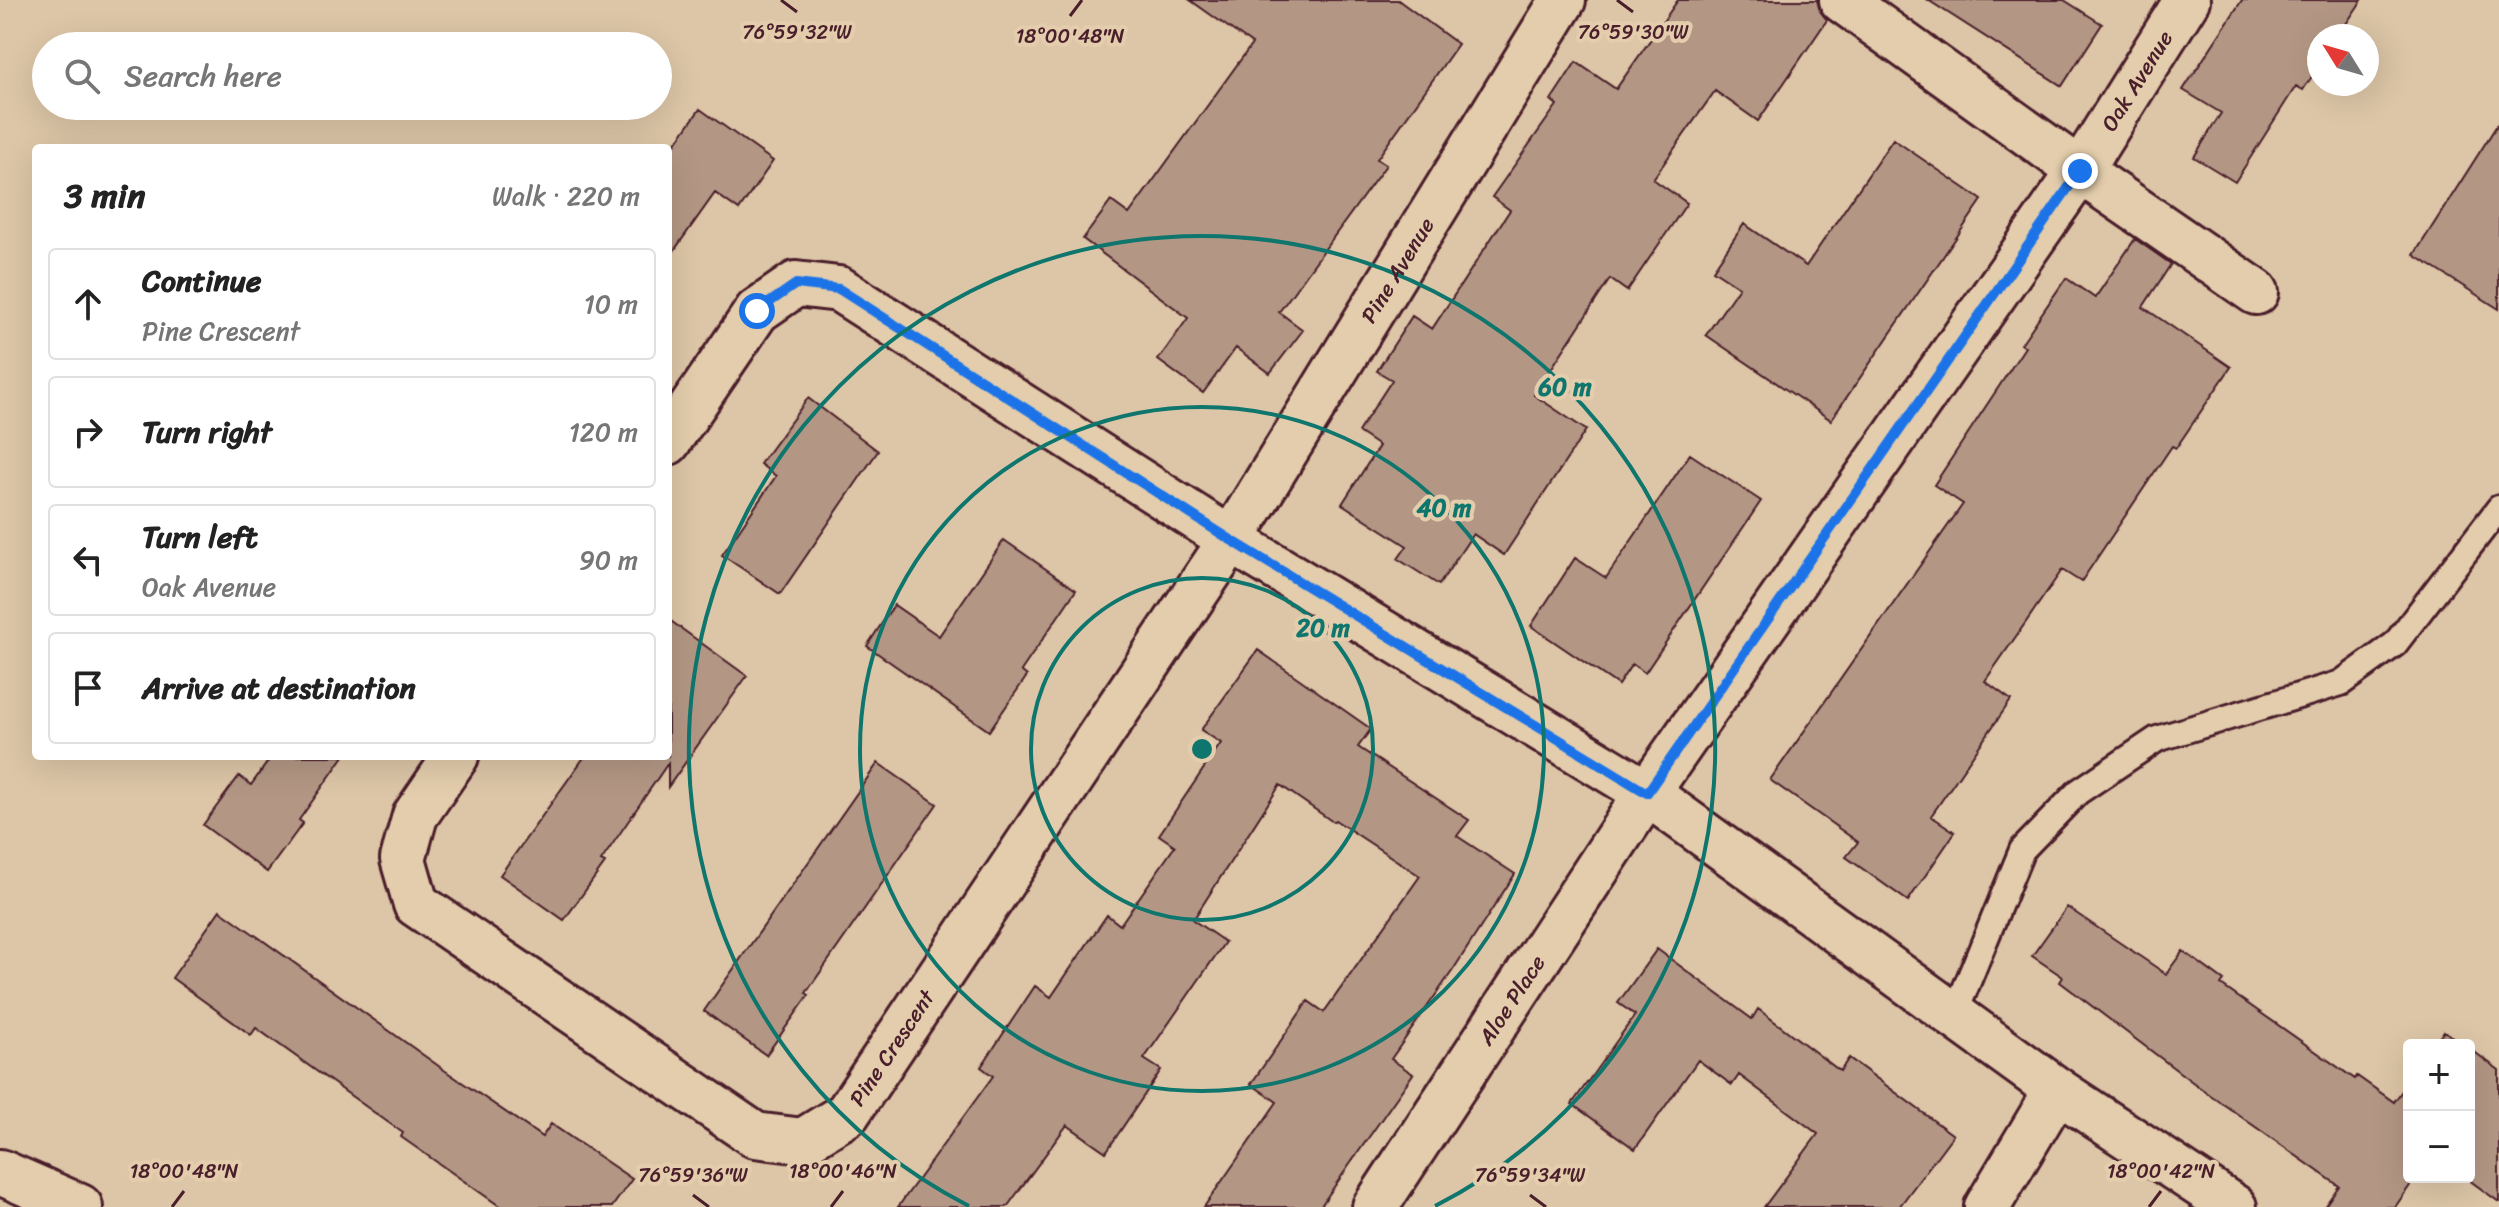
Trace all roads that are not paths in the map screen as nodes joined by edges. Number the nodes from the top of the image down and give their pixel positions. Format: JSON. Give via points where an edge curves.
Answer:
{"nodes":[{"id":1,"x":1563,"y":0,"type":"edge"},
{"id":2,"x":1842,"y":0,"type":"edge"},
{"id":3,"x":2187,"y":0,"type":"edge"},
{"id":4,"x":2080,"y":171,"type":"junction"},
{"id":5,"x":2256,"y":292,"type":"dead end"},
{"id":6,"x":672,"y":436,"type":"edge"},
{"id":7,"x":2499,"y":508,"type":"edge"},
{"id":8,"x":1231,"y":540,"type":"junction"},
{"id":9,"x":453,"y":760,"type":"edge"},
{"id":10,"x":1647,"y":793,"type":"junction"},
{"id":11,"x":1954,"y":1016,"type":"junction"},
{"id":12,"x":2057,"y":1090,"type":"junction"},
{"id":13,"x":0,"y":1172,"type":"edge"},
{"id":14,"x":80,"y":1207,"type":"edge"},
{"id":15,"x":1375,"y":1207,"type":"edge"},
{"id":16,"x":1987,"y":1207,"type":"edge"},
{"id":17,"x":2234,"y":1207,"type":"edge"}],
"edges":[{"from":1,"to":8,"type":"street","name":"Pine Avenue"},
{"from":2,"to":4,"type":"street"},
{"from":3,"to":4,"type":"street","name":"Oak Avenue"},
{"from":4,"to":5,"type":"street"},
{"from":4,"to":10,"type":"street","name":"Oak Avenue"},
{"from":6,"to":8,"type":"street","via":[[757,311],[796,284],[839,289]]},
{"from":7,"to":11,"type":"lane","via":[[2395,644],[2341,683],[2157,739],[2078,792],[2022,850]]},
{"from":8,"to":9,"type":"street","name":"Pine Crescent","via":[[847,1114],[803,1141],[755,1135],[416,904],[403,859],[415,816]]},
{"from":8,"to":10,"type":"street"},
{"from":10,"to":11,"type":"street"},
{"from":10,"to":15,"type":"street","name":"Aloe Place"},
{"from":11,"to":12,"type":"street"},
{"from":12,"to":16,"type":"street"},
{"from":12,"to":17,"type":"street"},
{"from":13,"to":14,"type":"street"}]}
